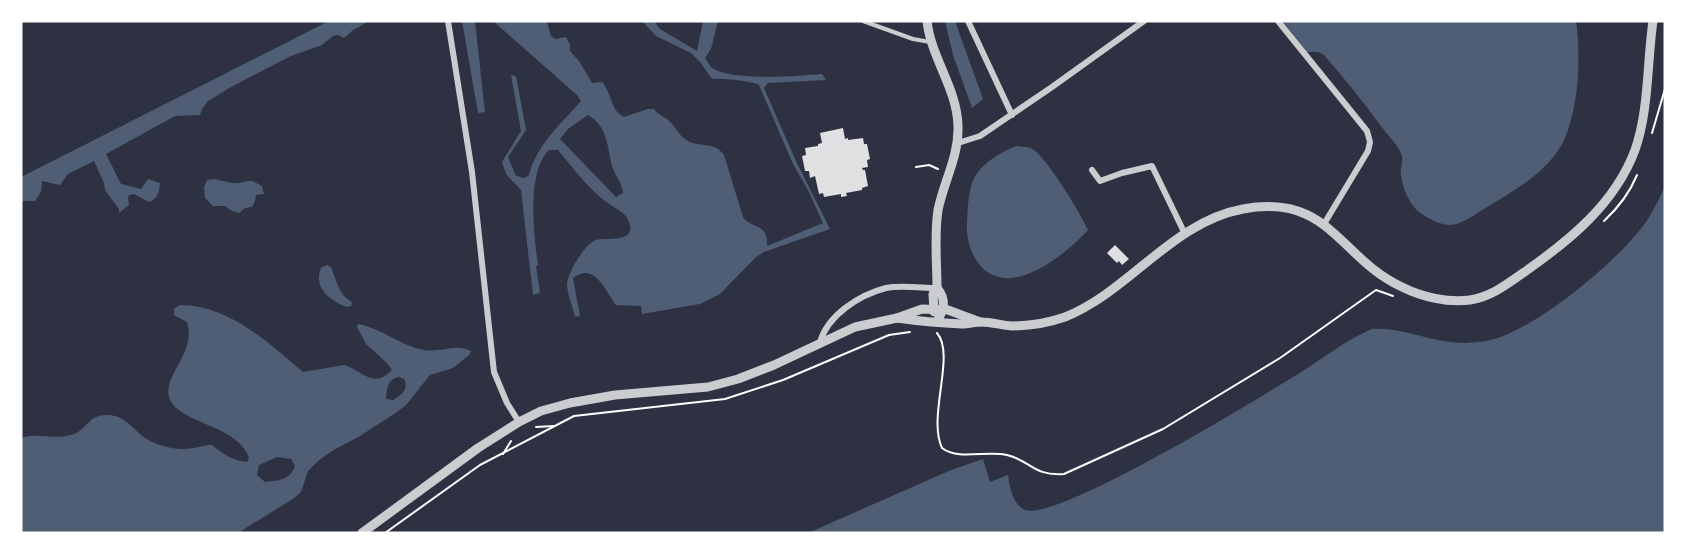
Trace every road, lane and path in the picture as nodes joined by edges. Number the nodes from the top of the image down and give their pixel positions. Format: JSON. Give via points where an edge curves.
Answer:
{"nodes":[{"id":1,"x":448,"y":21,"type":"edge"},
{"id":2,"x":863,"y":21,"type":"edge"},
{"id":3,"x":927,"y":21,"type":"edge"},
{"id":4,"x":968,"y":21,"type":"edge"},
{"id":5,"x":1144,"y":21,"type":"edge"},
{"id":6,"x":1278,"y":21,"type":"edge"},
{"id":7,"x":1653,"y":21,"type":"edge"},
{"id":8,"x":931,"y":42,"type":"junction"},
{"id":9,"x":1665,"y":89,"type":"edge"},
{"id":10,"x":1012,"y":115,"type":"junction"},
{"id":11,"x":1650,"y":140,"type":"dead end"},
{"id":12,"x":958,"y":143,"type":"junction"},
{"id":13,"x":1641,"y":166,"type":"dead end"},
{"id":14,"x":916,"y":167,"type":"dead end"},
{"id":15,"x":1092,"y":170,"type":"dead end"},
{"id":16,"x":943,"y":171,"type":"dead end"},
{"id":17,"x":1324,"y":224,"type":"junction"},
{"id":18,"x":1598,"y":226,"type":"dead end"},
{"id":19,"x":1185,"y":234,"type":"junction"},
{"id":20,"x":938,"y":288,"type":"junction"},
{"id":21,"x":1397,"y":298,"type":"dead end"},
{"id":22,"x":932,"y":308,"type":"junction"},
{"id":23,"x":944,"y":309,"type":"junction"},
{"id":24,"x":897,"y":318,"type":"junction"},
{"id":25,"x":937,"y":321,"type":"junction"},
{"id":26,"x":980,"y":322,"type":"junction"},
{"id":27,"x":915,"y":331,"type":"dead end"},
{"id":28,"x":934,"y":332,"type":"joint"},
{"id":29,"x":820,"y":342,"type":"junction"},
{"id":30,"x":519,"y":422,"type":"junction"},
{"id":31,"x":557,"y":426,"type":"junction"},
{"id":32,"x":534,"y":427,"type":"dead end"},
{"id":33,"x":515,"y":437,"type":"dead end"},
{"id":34,"x":502,"y":454,"type":"junction"},
{"id":35,"x":363,"y":533,"type":"edge"},
{"id":36,"x":385,"y":533,"type":"edge"}],
"edges":[{"from":1,"to":30,"type":"street","via":[[473,183],[494,372]]},
{"from":2,"to":8,"type":"lane"},
{"from":3,"to":8,"type":"street"},
{"from":4,"to":10,"type":"street"},
{"from":5,"to":10,"type":"street"},
{"from":6,"to":17,"type":"street","via":[[1367,131],[1370,142]]},
{"from":7,"to":17,"type":"street","via":[[1641,125],[1622,178],[1565,243],[1503,287],[1488,296],[1456,301],[1414,292],[1380,274]]},
{"from":8,"to":12,"type":"street","via":[[952,93]]},
{"from":9,"to":11,"type":"path"},
{"from":10,"to":12,"type":"street","via":[[980,136]]},
{"from":12,"to":20,"type":"street","via":[[938,210]]},
{"from":13,"to":18,"type":"path","via":[[1614,212]]},
{"from":14,"to":16,"type":"path","via":[[929,165]]},
{"from":15,"to":19,"type":"street","via":[[1100,181],[1152,166]]},
{"from":17,"to":19,"type":"street","via":[[1293,210],[1250,208],[1223,214]]},
{"from":19,"to":26,"type":"street","via":[[1097,300],[1066,316],[1025,326]]},
{"from":20,"to":22,"type":"street","via":[[933,294]]},
{"from":20,"to":23,"type":"street"},
{"from":20,"to":29,"type":"street","via":[[887,288],[867,296],[834,316]]},
{"from":21,"to":28,"type":"path","via":[[1376,290],[1280,358],[1163,429],[1074,471],[1058,474],[1040,472],[1006,455],[956,453],[942,447],[937,422],[943,350],[941,339]]},
{"from":22,"to":23,"type":"street"},
{"from":22,"to":24,"type":"street"},
{"from":22,"to":25,"type":"street"},
{"from":23,"to":25,"type":"street"},
{"from":23,"to":26,"type":"street"},
{"from":24,"to":25,"type":"street"},
{"from":24,"to":29,"type":"street","via":[[855,327]]},
{"from":25,"to":26,"type":"street"},
{"from":25,"to":28,"type":"street"},
{"from":27,"to":31,"type":"path","via":[[889,335],[783,380],[725,399],[585,413]]},
{"from":29,"to":30,"type":"street","via":[[738,380],[570,403]]},
{"from":30,"to":35,"type":"street"},
{"from":31,"to":32,"type":"path"},
{"from":31,"to":34,"type":"path"},
{"from":33,"to":34,"type":"path"},
{"from":34,"to":36,"type":"path","via":[[480,465]]}]}
